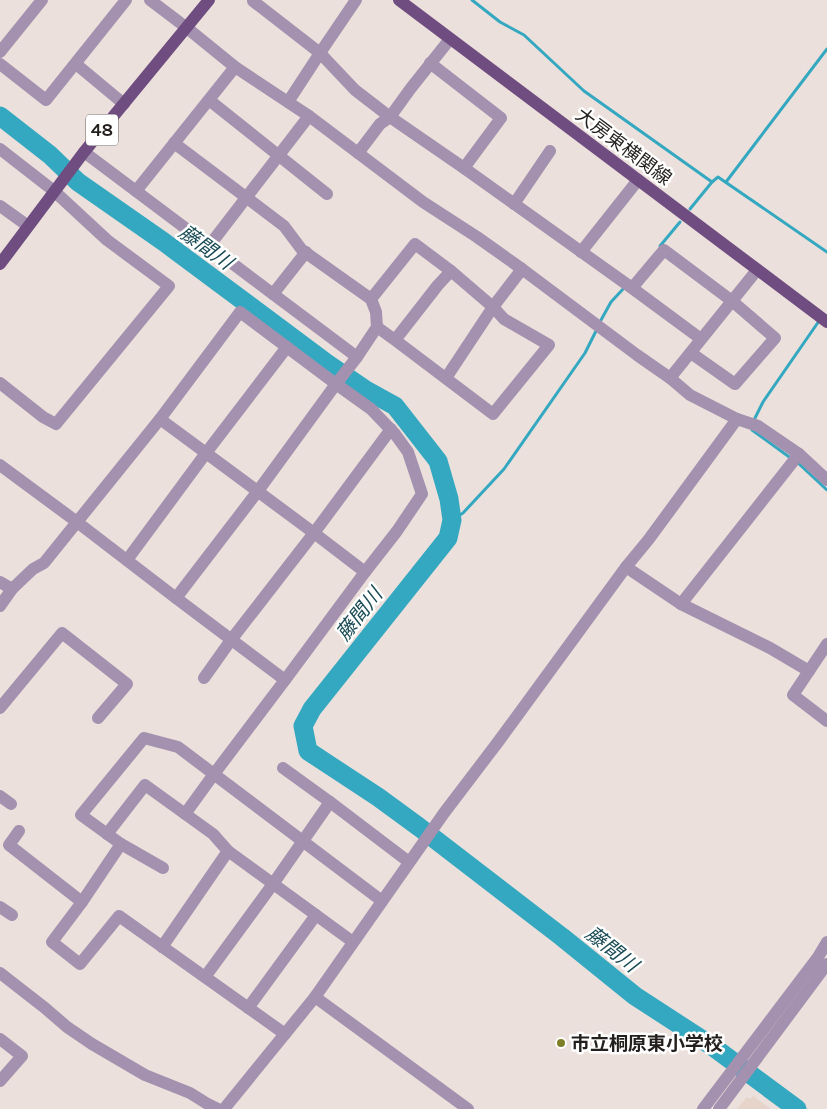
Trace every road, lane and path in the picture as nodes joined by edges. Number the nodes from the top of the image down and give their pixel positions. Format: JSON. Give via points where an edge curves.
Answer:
{"nodes":[{"id":1,"x":126,"y":0,"type":"edge"},
{"id":2,"x":150,"y":0,"type":"edge"},
{"id":3,"x":209,"y":0,"type":"edge"},
{"id":4,"x":356,"y":0,"type":"edge"},
{"id":5,"x":399,"y":0,"type":"edge"},
{"id":6,"x":253,"y":1,"type":"edge"},
{"id":7,"x":35,"y":2,"type":"edge"},
{"id":8,"x":187,"y":28,"type":"junction"},
{"id":9,"x":450,"y":39,"type":"junction"},
{"id":10,"x":0,"y":52,"type":"edge"},
{"id":11,"x":320,"y":53,"type":"junction"},
{"id":12,"x":430,"y":63,"type":"junction"},
{"id":13,"x":0,"y":64,"type":"edge"},
{"id":14,"x":76,"y":64,"type":"junction"},
{"id":15,"x":235,"y":67,"type":"junction"},
{"id":16,"x":209,"y":100,"type":"junction"},
{"id":17,"x":288,"y":102,"type":"junction"},
{"id":18,"x":124,"y":104,"type":"junction"},
{"id":19,"x":309,"y":116,"type":"junction"},
{"id":20,"x":390,"y":118,"type":"junction"},
{"id":21,"x":174,"y":143,"type":"junction"},
{"id":22,"x":0,"y":149,"type":"edge"},
{"id":23,"x":84,"y":152,"type":"junction"},
{"id":24,"x":550,"y":152,"type":"dead end"},
{"id":25,"x":358,"y":153,"type":"junction"},
{"id":26,"x":279,"y":155,"type":"junction"},
{"id":27,"x":464,"y":168,"type":"junction"},
{"id":28,"x":638,"y":180,"type":"junction"},
{"id":29,"x":54,"y":191,"type":"junction"},
{"id":30,"x":136,"y":191,"type":"junction"},
{"id":31,"x":326,"y":194,"type":"dead end"},
{"id":32,"x":247,"y":198,"type":"junction"},
{"id":33,"x":514,"y":204,"type":"junction"},
{"id":34,"x":0,"y":206,"type":"edge"},
{"id":35,"x":28,"y":226,"type":"junction"},
{"id":36,"x":209,"y":246,"type":"junction"},
{"id":37,"x":306,"y":252,"type":"junction"},
{"id":38,"x":581,"y":252,"type":"junction"},
{"id":39,"x":0,"y":264,"type":"edge"},
{"id":40,"x":522,"y":269,"type":"junction"},
{"id":41,"x":757,"y":270,"type":"junction"},
{"id":42,"x":451,"y":271,"type":"junction"},
{"id":43,"x":632,"y":288,"type":"junction"},
{"id":44,"x":273,"y":294,"type":"junction"},
{"id":45,"x":371,"y":299,"type":"junction"},
{"id":46,"x":732,"y":301,"type":"junction"},
{"id":47,"x":493,"y":307,"type":"junction"},
{"id":48,"x":824,"y":320,"type":"edge"},
{"id":49,"x":376,"y":327,"type":"junction"},
{"id":50,"x":702,"y":339,"type":"junction"},
{"id":51,"x":395,"y":340,"type":"junction"},
{"id":52,"x":288,"y":348,"type":"junction"},
{"id":53,"x":691,"y":353,"type":"junction"},
{"id":54,"x":357,"y":357,"type":"junction"},
{"id":55,"x":446,"y":378,"type":"junction"},
{"id":56,"x":670,"y":378,"type":"junction"},
{"id":57,"x":0,"y":382,"type":"edge"},
{"id":58,"x":336,"y":384,"type":"junction"},
{"id":59,"x":160,"y":419,"type":"junction"},
{"id":60,"x":737,"y":419,"type":"junction"},
{"id":61,"x":391,"y":429,"type":"junction"},
{"id":62,"x":206,"y":453,"type":"junction"},
{"id":63,"x":795,"y":458,"type":"junction"},
{"id":64,"x":0,"y":465,"type":"edge"},
{"id":65,"x":827,"y":480,"type":"edge"},
{"id":66,"x":258,"y":491,"type":"junction"},
{"id":67,"x":77,"y":522,"type":"junction"},
{"id":68,"x":314,"y":533,"type":"junction"},
{"id":69,"x":127,"y":560,"type":"junction"},
{"id":70,"x":626,"y":567,"type":"junction"},
{"id":71,"x":365,"y":572,"type":"junction"},
{"id":72,"x":0,"y":582,"type":"edge"},
{"id":73,"x":12,"y":589,"type":"junction"},
{"id":74,"x":176,"y":598,"type":"junction"},
{"id":75,"x":681,"y":604,"type":"junction"},
{"id":76,"x":0,"y":606,"type":"edge"},
{"id":77,"x":231,"y":640,"type":"junction"},
{"id":78,"x":827,"y":644,"type":"edge"},
{"id":79,"x":809,"y":671,"type":"junction"},
{"id":80,"x":204,"y":678,"type":"dead end"},
{"id":81,"x":285,"y":680,"type":"junction"},
{"id":82,"x":0,"y":708,"type":"edge"},
{"id":83,"x":98,"y":718,"type":"dead end"},
{"id":84,"x":827,"y":721,"type":"edge"},
{"id":85,"x":283,"y":768,"type":"dead end"},
{"id":86,"x":214,"y":774,"type":"junction"},
{"id":87,"x":0,"y":796,"type":"edge"},
{"id":88,"x":330,"y":802,"type":"junction"},
{"id":89,"x":11,"y":804,"type":"dead end"},
{"id":90,"x":185,"y":814,"type":"junction"},
{"id":91,"x":19,"y":831,"type":"dead end"},
{"id":92,"x":107,"y":834,"type":"junction"},
{"id":93,"x":302,"y":842,"type":"junction"},
{"id":94,"x":121,"y":844,"type":"junction"},
{"id":95,"x":228,"y":851,"type":"junction"},
{"id":96,"x":412,"y":858,"type":"junction"},
{"id":97,"x":163,"y":868,"type":"dead end"},
{"id":98,"x":274,"y":884,"type":"junction"},
{"id":99,"x":382,"y":901,"type":"junction"},
{"id":100,"x":82,"y":902,"type":"junction"},
{"id":101,"x":0,"y":907,"type":"edge"},
{"id":102,"x":12,"y":915,"type":"dead end"},
{"id":103,"x":316,"y":915,"type":"junction"},
{"id":104,"x":353,"y":942,"type":"junction"},
{"id":105,"x":827,"y":942,"type":"edge"},
{"id":106,"x":162,"y":947,"type":"junction"},
{"id":107,"x":827,"y":964,"type":"edge"},
{"id":108,"x":0,"y":973,"type":"edge"},
{"id":109,"x":204,"y":977,"type":"junction"},
{"id":110,"x":315,"y":997,"type":"junction"},
{"id":111,"x":248,"y":1008,"type":"junction"},
{"id":112,"x":285,"y":1034,"type":"junction"},
{"id":113,"x":0,"y":1039,"type":"edge"},
{"id":114,"x":754,"y":1052,"type":"junction"},
{"id":115,"x":736,"y":1076,"type":"junction"},
{"id":116,"x":0,"y":1081,"type":"edge"},
{"id":117,"x":454,"y":1105,"type":"edge"},
{"id":118,"x":218,"y":1109,"type":"edge"},
{"id":119,"x":224,"y":1109,"type":"edge"},
{"id":120,"x":468,"y":1109,"type":"edge"},
{"id":121,"x":703,"y":1109,"type":"edge"},
{"id":122,"x":719,"y":1109,"type":"edge"}],
"edges":[{"from":1,"to":14,"type":"street"},
{"from":2,"to":8,"type":"street"},
{"from":3,"to":8,"type":"main road","number":"48"},
{"from":4,"to":11,"type":"street"},
{"from":5,"to":9,"type":"main road","name":"大房東横関線"},
{"from":6,"to":11,"type":"street"},
{"from":7,"to":10,"type":"street"},
{"from":8,"to":15,"type":"street"},
{"from":8,"to":18,"type":"main road","number":"48"},
{"from":9,"to":12,"type":"street"},
{"from":9,"to":28,"type":"main road","name":"大房東横関線"},
{"from":11,"to":17,"type":"street"},
{"from":11,"to":20,"type":"street","via":[[355,90]]},
{"from":12,"to":20,"type":"street"},
{"from":12,"to":27,"type":"street","via":[[501,118]]},
{"from":13,"to":14,"type":"street","via":[[46,100]]},
{"from":14,"to":18,"type":"street"},
{"from":15,"to":16,"type":"street"},
{"from":15,"to":17,"type":"street"},
{"from":16,"to":21,"type":"street"},
{"from":16,"to":26,"type":"street"},
{"from":17,"to":19,"type":"street"},
{"from":18,"to":23,"type":"main road","number":"48"},
{"from":19,"to":25,"type":"street"},
{"from":19,"to":26,"type":"street"},
{"from":20,"to":25,"type":"street","via":[[380,124]]},
{"from":20,"to":27,"type":"street"},
{"from":21,"to":30,"type":"street"},
{"from":21,"to":32,"type":"street"},
{"from":22,"to":29,"type":"street"},
{"from":23,"to":29,"type":"main road","number":"48"},
{"from":23,"to":30,"type":"street"},
{"from":24,"to":33,"type":"street"},
{"from":25,"to":40,"type":"street"},
{"from":26,"to":31,"type":"street"},
{"from":26,"to":32,"type":"street"},
{"from":27,"to":33,"type":"street"},
{"from":28,"to":38,"type":"street"},
{"from":28,"to":41,"type":"main road","name":"大房東横関線"},
{"from":29,"to":35,"type":"main road","number":"48"},
{"from":29,"to":57,"type":"street","via":[[106,240],[169,286],[56,424]]},
{"from":30,"to":36,"type":"street"},
{"from":32,"to":36,"type":"street"},
{"from":32,"to":37,"type":"street","via":[[284,226]]},
{"from":33,"to":38,"type":"street"},
{"from":34,"to":35,"type":"street"},
{"from":35,"to":39,"type":"main road","number":"48"},
{"from":36,"to":44,"type":"street"},
{"from":37,"to":44,"type":"street"},
{"from":37,"to":45,"type":"street"},
{"from":38,"to":43,"type":"street"},
{"from":40,"to":47,"type":"street"},
{"from":40,"to":56,"type":"street"},
{"from":41,"to":46,"type":"street"},
{"from":41,"to":48,"type":"main road","name":"大房東横関線"},
{"from":42,"to":45,"type":"street","via":[[415,244]]},
{"from":42,"to":47,"type":"street"},
{"from":42,"to":51,"type":"street"},
{"from":43,"to":46,"type":"street","via":[[664,250]]},
{"from":43,"to":50,"type":"street"},
{"from":44,"to":54,"type":"street"},
{"from":45,"to":49,"type":"street","via":[[376,312]]},
{"from":46,"to":50,"type":"street"},
{"from":46,"to":53,"type":"street","via":[[775,338],[735,384]]},
{"from":47,"to":55,"type":"street"},
{"from":47,"to":55,"type":"street","via":[[504,319],[550,346],[493,414]]},
{"from":49,"to":51,"type":"street"},
{"from":49,"to":54,"type":"street"},
{"from":50,"to":53,"type":"street"},
{"from":51,"to":55,"type":"street"},
{"from":52,"to":58,"type":"street"},
{"from":52,"to":59,"type":"street","via":[[240,312]]},
{"from":52,"to":62,"type":"street"},
{"from":53,"to":56,"type":"street"},
{"from":54,"to":58,"type":"street"},
{"from":56,"to":60,"type":"street","via":[[690,395]]},
{"from":58,"to":61,"type":"street","via":[[371,409]]},
{"from":58,"to":66,"type":"street"},
{"from":59,"to":62,"type":"street"},
{"from":59,"to":67,"type":"street"},
{"from":60,"to":63,"type":"street","via":[[758,426]]},
{"from":60,"to":70,"type":"street"},
{"from":61,"to":68,"type":"street"},
{"from":61,"to":71,"type":"street","via":[[408,452],[422,494]]},
{"from":62,"to":66,"type":"street"},
{"from":62,"to":69,"type":"street"},
{"from":63,"to":65,"type":"street"},
{"from":63,"to":75,"type":"street"},
{"from":64,"to":67,"type":"street"},
{"from":66,"to":68,"type":"street"},
{"from":66,"to":74,"type":"street"},
{"from":67,"to":69,"type":"street"},
{"from":67,"to":73,"type":"street","via":[[44,563]]},
{"from":68,"to":71,"type":"street"},
{"from":68,"to":77,"type":"street"},
{"from":69,"to":74,"type":"street"},
{"from":70,"to":75,"type":"street"},
{"from":70,"to":96,"type":"street"},
{"from":71,"to":81,"type":"street"},
{"from":72,"to":73,"type":"street"},
{"from":73,"to":76,"type":"street"},
{"from":74,"to":77,"type":"street"},
{"from":75,"to":79,"type":"street"},
{"from":77,"to":80,"type":"street"},
{"from":77,"to":81,"type":"street"},
{"from":78,"to":79,"type":"street"},
{"from":79,"to":84,"type":"street","via":[[793,695]]},
{"from":81,"to":86,"type":"street"},
{"from":82,"to":83,"type":"street","via":[[62,633],[127,684]]},
{"from":85,"to":88,"type":"street"},
{"from":86,"to":90,"type":"street"},
{"from":86,"to":92,"type":"street","via":[[178,747],[144,738],[81,815]]},
{"from":86,"to":93,"type":"street"},
{"from":87,"to":89,"type":"street"},
{"from":88,"to":93,"type":"street"},
{"from":88,"to":96,"type":"street"},
{"from":90,"to":92,"type":"street","via":[[145,785]]},
{"from":90,"to":95,"type":"street","via":[[213,834]]},
{"from":91,"to":100,"type":"street","via":[[9,845]]},
{"from":92,"to":94,"type":"street"},
{"from":93,"to":98,"type":"street"},
{"from":93,"to":99,"type":"street"},
{"from":94,"to":97,"type":"street"},
{"from":94,"to":100,"type":"street"},
{"from":95,"to":98,"type":"street"},
{"from":95,"to":106,"type":"street"},
{"from":96,"to":99,"type":"street"},
{"from":98,"to":103,"type":"street"},
{"from":98,"to":109,"type":"street"},
{"from":99,"to":104,"type":"street"},
{"from":100,"to":106,"type":"street","via":[[52,942],[80,964],[119,916]]},
{"from":101,"to":102,"type":"street"},
{"from":103,"to":104,"type":"street"},
{"from":103,"to":111,"type":"street"},
{"from":104,"to":110,"type":"street"},
{"from":105,"to":114,"type":"street"},
{"from":106,"to":109,"type":"street"},
{"from":107,"to":114,"type":"street"},
{"from":108,"to":118,"type":"street","via":[[92,1044],[145,1075],[190,1093]]},
{"from":109,"to":111,"type":"street"},
{"from":110,"to":112,"type":"street"},
{"from":110,"to":117,"type":"street"},
{"from":111,"to":112,"type":"street"},
{"from":112,"to":119,"type":"street"},
{"from":113,"to":116,"type":"street","via":[[22,1056]]},
{"from":114,"to":115,"type":"street"},
{"from":115,"to":121,"type":"street"},
{"from":115,"to":122,"type":"street"},
{"from":117,"to":120,"type":"street"}]}
